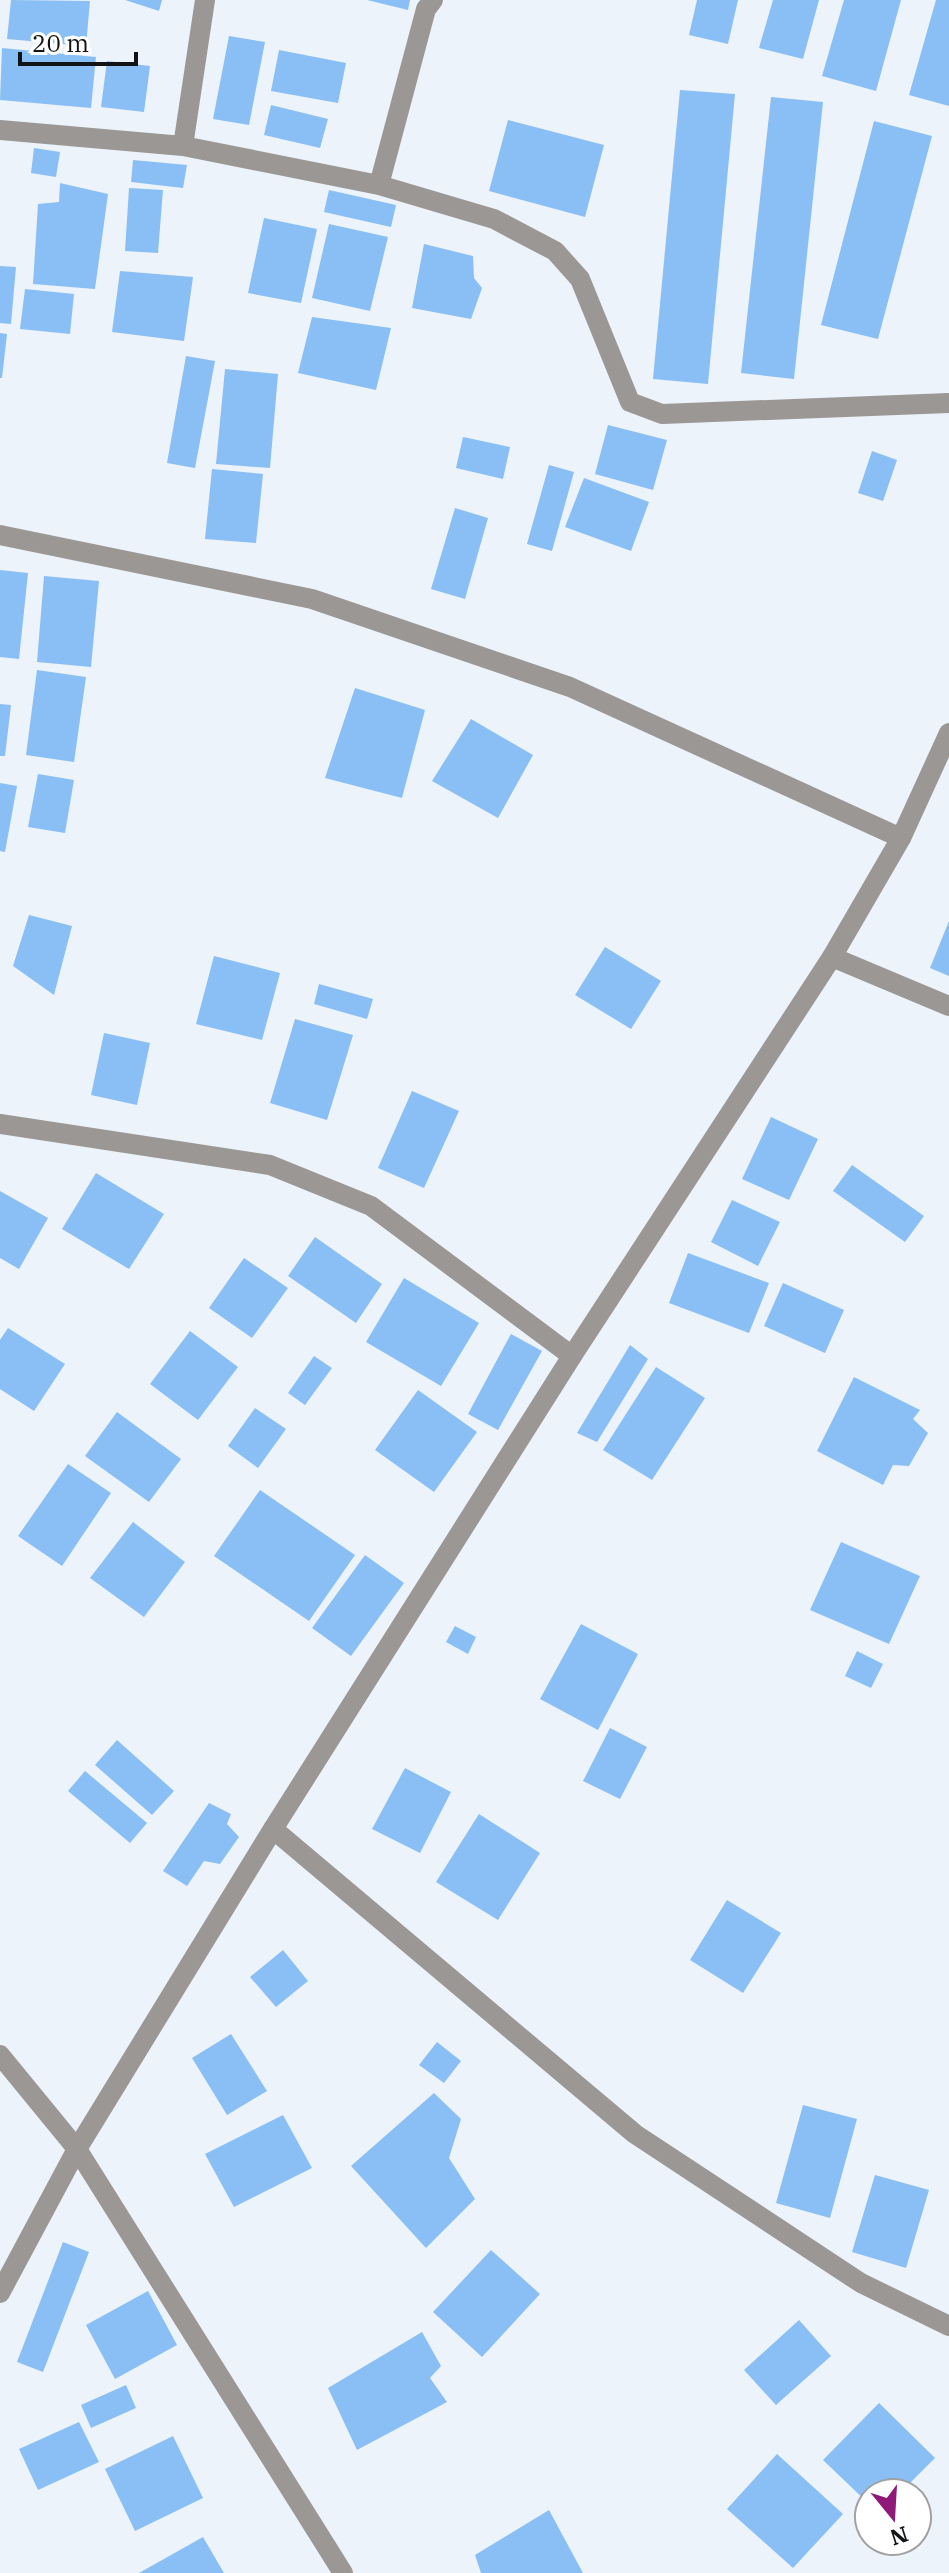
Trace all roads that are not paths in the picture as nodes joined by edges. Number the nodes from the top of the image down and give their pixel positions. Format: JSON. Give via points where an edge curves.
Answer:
{"nodes":[{"id":1,"x":205,"y":0,"type":"edge"},
{"id":2,"x":433,"y":0,"type":"edge"},
{"id":3,"x":0,"y":130,"type":"edge"},
{"id":4,"x":183,"y":146,"type":"junction"},
{"id":5,"x":379,"y":185,"type":"junction"},
{"id":6,"x":949,"y":403,"type":"edge"},
{"id":7,"x":0,"y":535,"type":"edge"},
{"id":8,"x":949,"y":733,"type":"edge"},
{"id":9,"x":901,"y":838,"type":"junction"},
{"id":10,"x":832,"y":957,"type":"junction"},
{"id":11,"x":949,"y":1006,"type":"edge"},
{"id":12,"x":0,"y":1124,"type":"edge"},
{"id":13,"x":572,"y":1356,"type":"junction"},
{"id":14,"x":273,"y":1829,"type":"junction"},
{"id":15,"x":0,"y":2055,"type":"edge"},
{"id":16,"x":77,"y":2149,"type":"junction"},
{"id":17,"x":0,"y":2292,"type":"edge"},
{"id":18,"x":949,"y":2326,"type":"edge"},
{"id":19,"x":343,"y":2573,"type":"edge"}],
"edges":[{"from":1,"to":4,"type":"street"},
{"from":2,"to":5,"type":"street","via":[[426,9]]},
{"from":3,"to":4,"type":"street"},
{"from":4,"to":5,"type":"street"},
{"from":5,"to":6,"type":"street","via":[[494,219],[555,251],[580,279],[630,402],[662,414]]},
{"from":7,"to":9,"type":"street","via":[[312,599],[570,687]]},
{"from":8,"to":9,"type":"street"},
{"from":9,"to":10,"type":"street"},
{"from":10,"to":11,"type":"street"},
{"from":10,"to":13,"type":"street"},
{"from":12,"to":13,"type":"street","via":[[270,1165],[371,1206]]},
{"from":13,"to":14,"type":"street"},
{"from":14,"to":16,"type":"street"},
{"from":14,"to":18,"type":"street","via":[[635,2134],[861,2283]]},
{"from":15,"to":16,"type":"street"},
{"from":16,"to":17,"type":"street"},
{"from":16,"to":19,"type":"street"}]}
